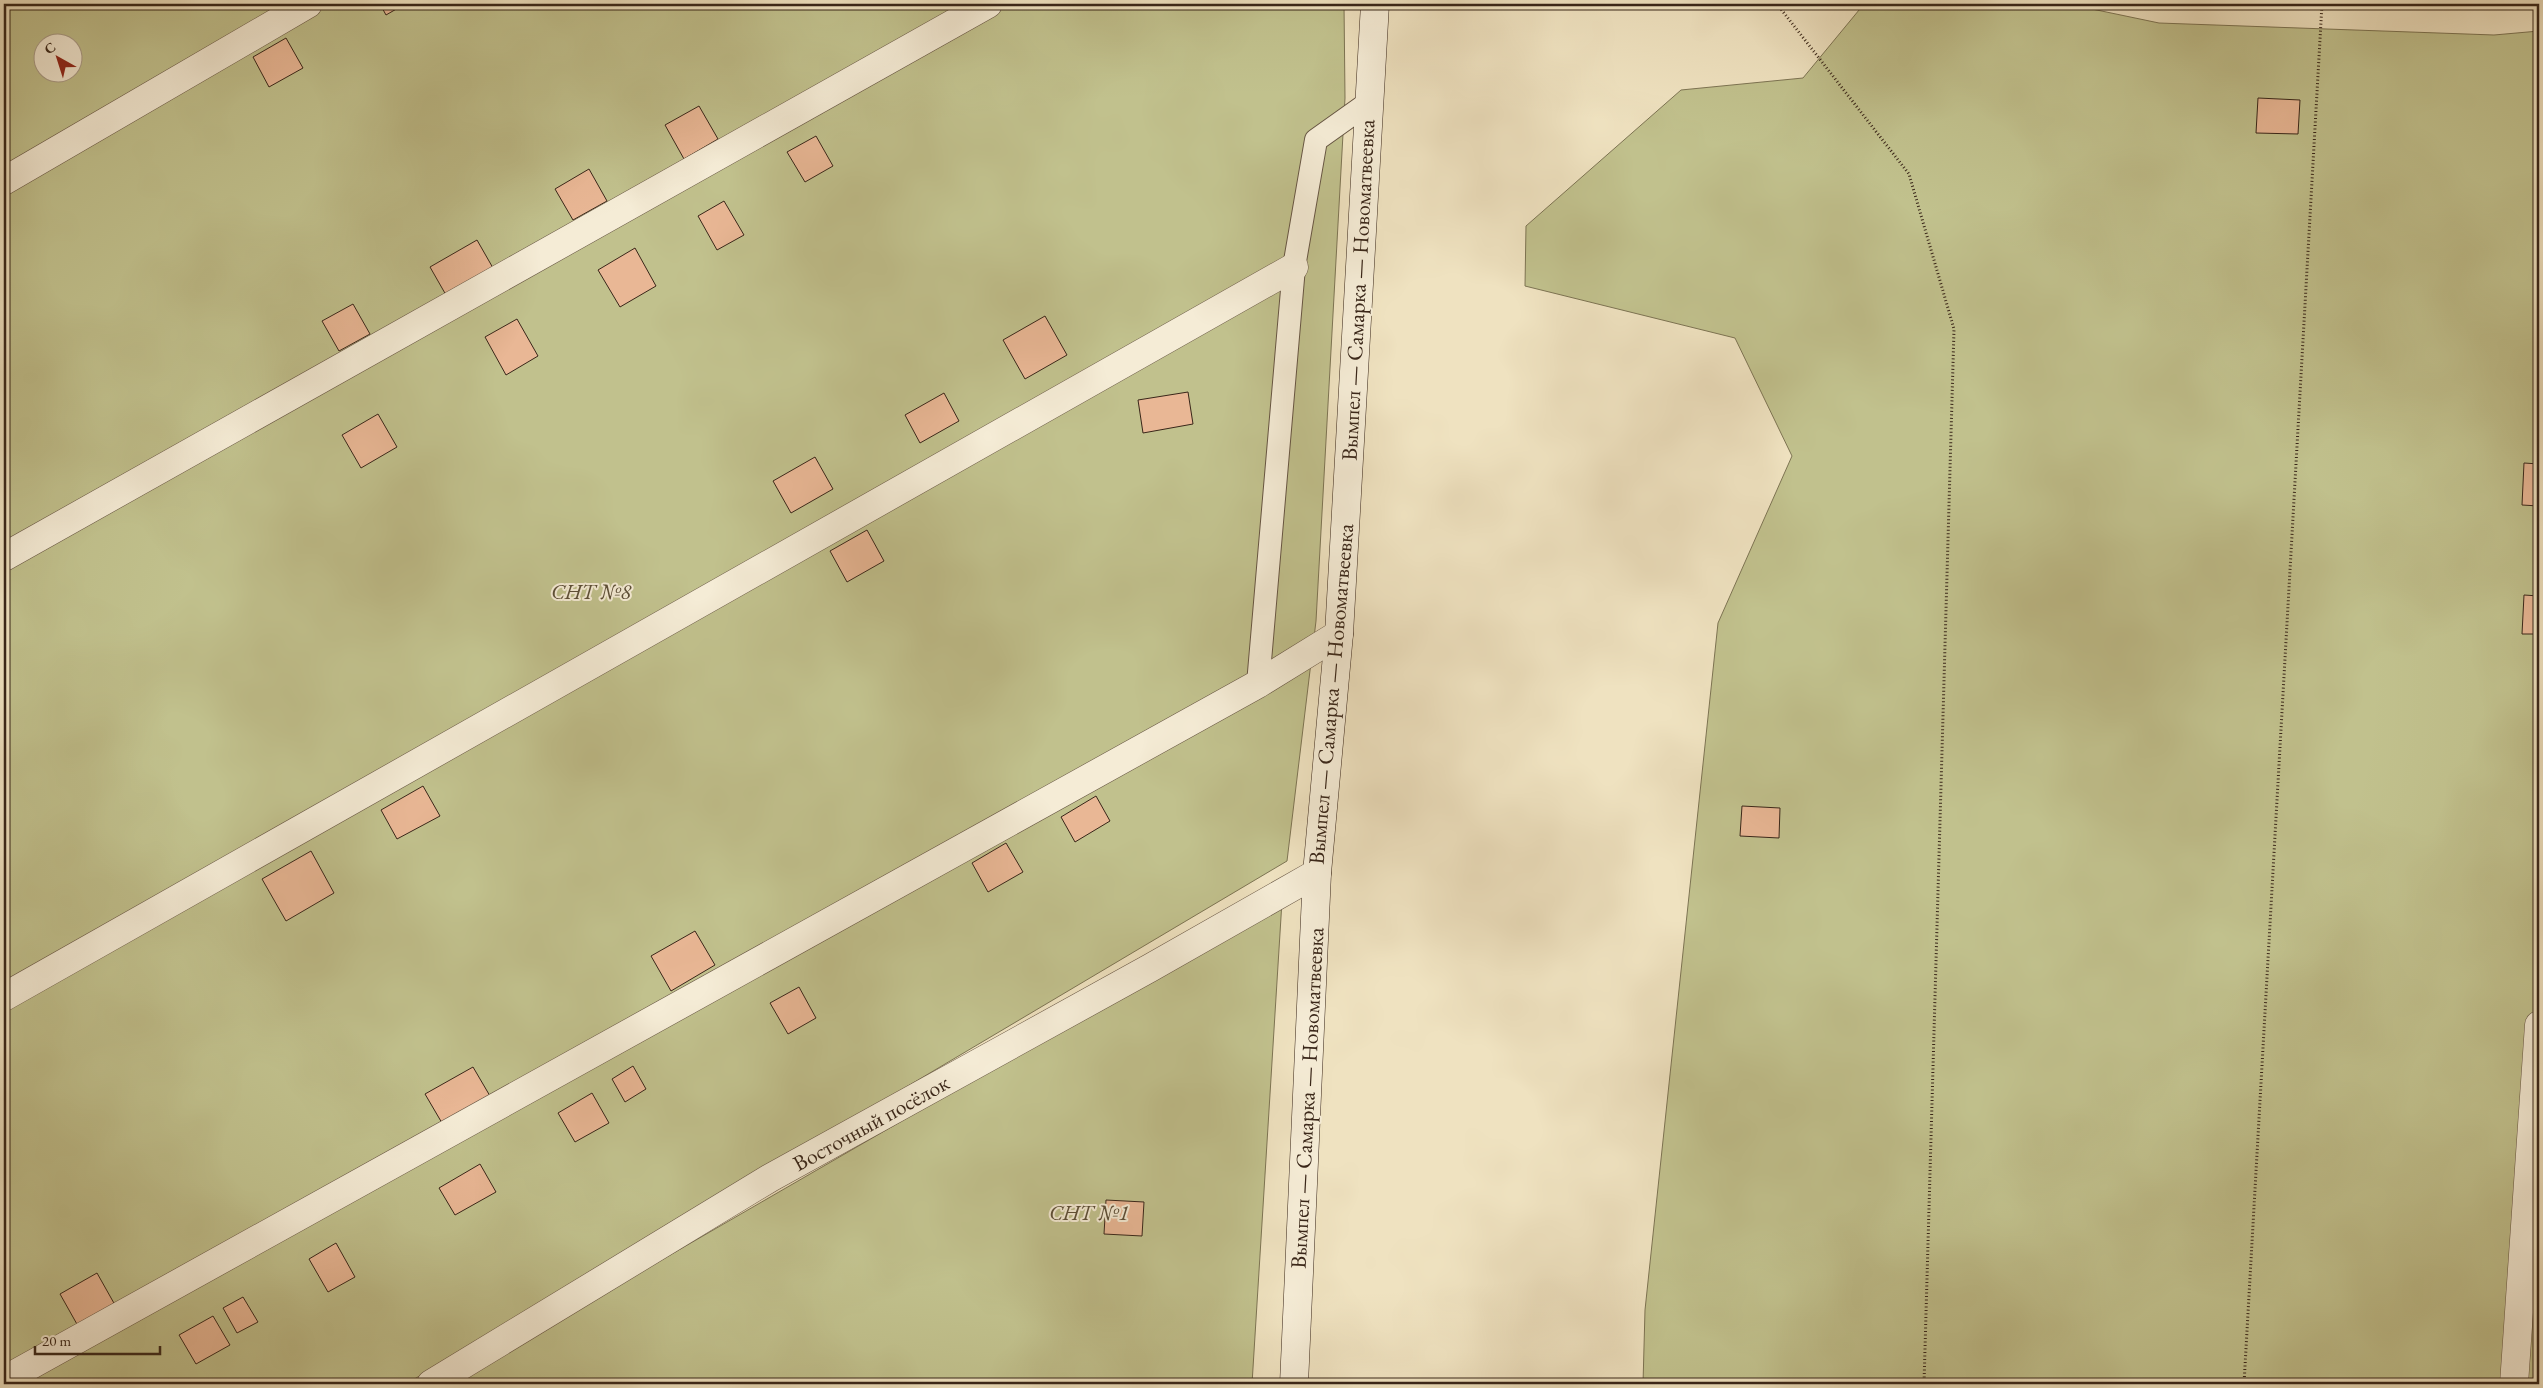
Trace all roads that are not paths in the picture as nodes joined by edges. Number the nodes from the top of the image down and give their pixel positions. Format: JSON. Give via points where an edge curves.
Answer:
{"nodes":[{"id":1,"x":308,"y":4,"type":"edge"},
{"id":2,"x":988,"y":4,"type":"edge"},
{"id":3,"x":1374,"y":4,"type":"edge"},
{"id":4,"x":1368,"y":103,"type":"junction"},
{"id":5,"x":4,"y":180,"type":"edge"},
{"id":6,"x":1294,"y":266,"type":"junction"},
{"id":7,"x":4,"y":556,"type":"edge"},
{"id":8,"x":1339,"y":634,"type":"junction"},
{"id":9,"x":1258,"y":684,"type":"junction"},
{"id":10,"x":1317,"y":873,"type":"junction"},
{"id":11,"x":4,"y":997,"type":"edge"},
{"id":12,"x":2539,"y":1025,"type":"edge"},
{"id":13,"x":4,"y":1380,"type":"edge"},
{"id":14,"x":432,"y":1384,"type":"edge"},
{"id":15,"x":1294,"y":1384,"type":"edge"},
{"id":16,"x":2514,"y":1384,"type":"edge"}],
"edges":[{"from":1,"to":5,"type":"street"},
{"from":2,"to":7,"type":"street"},
{"from":3,"to":4,"type":"street","name":"Вымпел — Самарка — Новоматвеевка"},
{"from":4,"to":6,"type":"lane","via":[[1316,140]]},
{"from":4,"to":8,"type":"street","name":"Вымпел — Самарка — Новоматвеевка"},
{"from":6,"to":9,"type":"lane"},
{"from":6,"to":11,"type":"street"},
{"from":8,"to":9,"type":"street"},
{"from":8,"to":10,"type":"street","name":"Вымпел — Самарка — Новоматвеевка"},
{"from":9,"to":13,"type":"street"},
{"from":10,"to":14,"type":"street","name":"Восточный посёлок","via":[[770,1178]]},
{"from":10,"to":15,"type":"street","name":"Вымпел — Самарка — Новоматвеевка"},
{"from":12,"to":16,"type":"street"}]}
